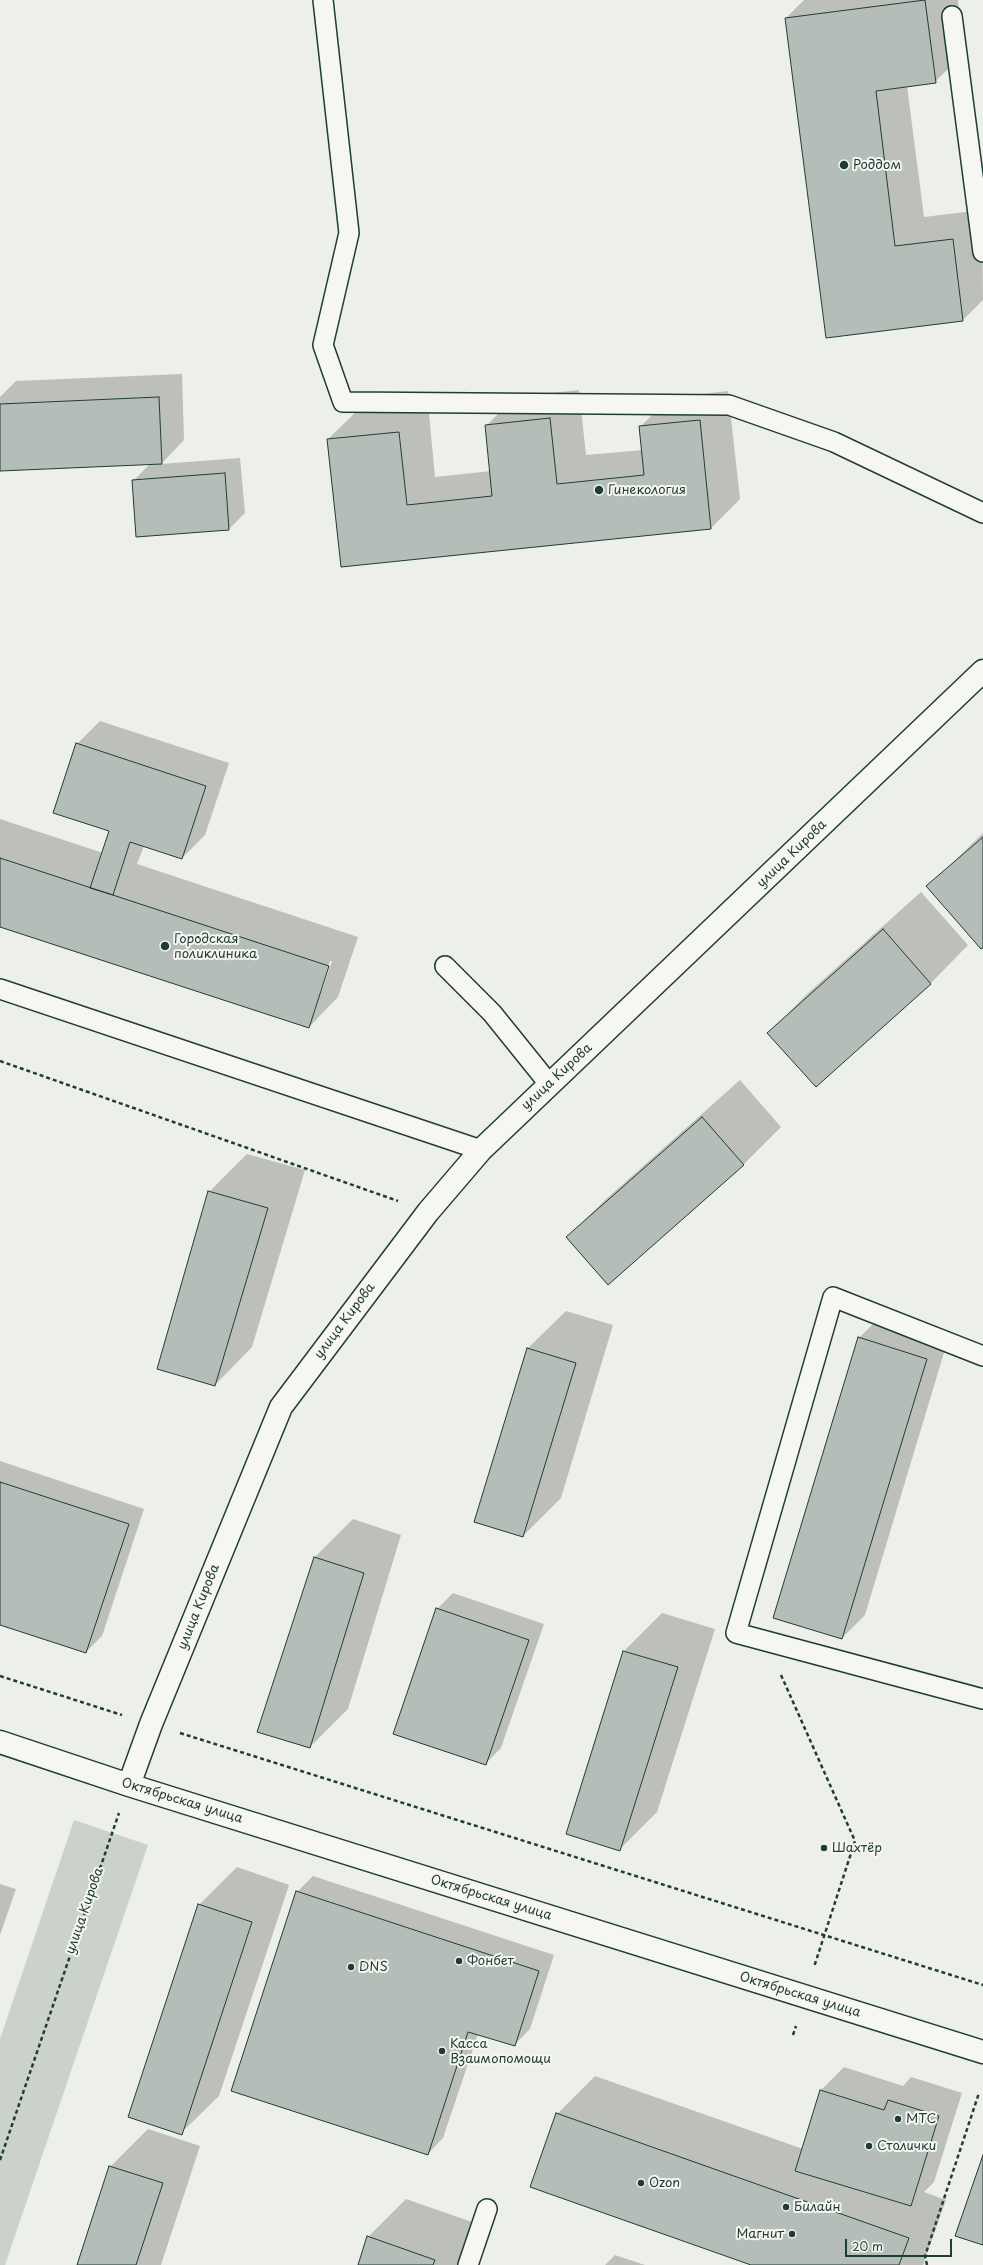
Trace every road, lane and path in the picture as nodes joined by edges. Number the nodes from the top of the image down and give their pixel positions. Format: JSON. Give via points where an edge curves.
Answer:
{"nodes":[{"id":1,"x":323,"y":0,"type":"edge"},
{"id":2,"x":952,"y":16,"type":"dead end"},
{"id":3,"x":979,"y":194,"type":"edge"},
{"id":4,"x":983,"y":252,"type":"edge"},
{"id":5,"x":983,"y":513,"type":"edge"},
{"id":6,"x":983,"y":672,"type":"edge"},
{"id":7,"x":445,"y":966,"type":"dead end"},
{"id":8,"x":0,"y":989,"type":"edge"},
{"id":9,"x":0,"y":1061,"type":"edge"},
{"id":10,"x":550,"y":1085,"type":"junction"},
{"id":11,"x":481,"y":1150,"type":"junction"},
{"id":12,"x":428,"y":1212,"type":"junction"},
{"id":13,"x":983,"y":1356,"type":"edge"},
{"id":14,"x":766,"y":1642,"type":"junction"},
{"id":15,"x":0,"y":1676,"type":"edge"},
{"id":16,"x":983,"y":1699,"type":"edge"},
{"id":17,"x":150,"y":1724,"type":"junction"},
{"id":18,"x":0,"y":1742,"type":"edge"},
{"id":19,"x":129,"y":1785,"type":"junction"},
{"id":20,"x":824,"y":1935,"type":"junction"},
{"id":21,"x":983,"y":1984,"type":"edge"},
{"id":22,"x":983,"y":2052,"type":"edge"},
{"id":23,"x":979,"y":2093,"type":"dead end"},
{"id":24,"x":0,"y":2160,"type":"edge"},
{"id":25,"x":487,"y":2209,"type":"dead end"},
{"id":26,"x":468,"y":2265,"type":"edge"},
{"id":27,"x":927,"y":2265,"type":"edge"}],
"edges":[{"from":1,"to":5,"type":"lane","via":[[350,233],[323,345],[343,402],[729,405],[834,442]]},
{"from":2,"to":3,"type":"lane"},
{"from":3,"to":4,"type":"lane"},
{"from":6,"to":10,"type":"main road","name":"улица Кирова"},
{"from":7,"to":10,"type":"lane","via":[[492,1014]]},
{"from":8,"to":11,"type":"lane"},
{"from":9,"to":12,"type":"path"},
{"from":10,"to":11,"type":"main road","name":"улица Кирова"},
{"from":11,"to":12,"type":"main road","name":"улица Кирова"},
{"from":12,"to":17,"type":"main road","name":"улица Кирова","via":[[280,1407]]},
{"from":13,"to":14,"type":"lane","via":[[833,1297],[736,1633]]},
{"from":14,"to":16,"type":"lane"},
{"from":14,"to":20,"type":"path","via":[[855,1841]]},
{"from":15,"to":17,"type":"path"},
{"from":17,"to":19,"type":"main road","name":"улица Кирова"},
{"from":17,"to":20,"type":"path"},
{"from":18,"to":19,"type":"main road","name":"Октябрьская улица"},
{"from":19,"to":22,"type":"main road","name":"Октябрьская улица"},
{"from":19,"to":24,"type":"path","name":"улица Кирова"},
{"from":20,"to":21,"type":"path"},
{"from":23,"to":27,"type":"path","via":[[925,2256]]},
{"from":25,"to":26,"type":"lane"}]}
